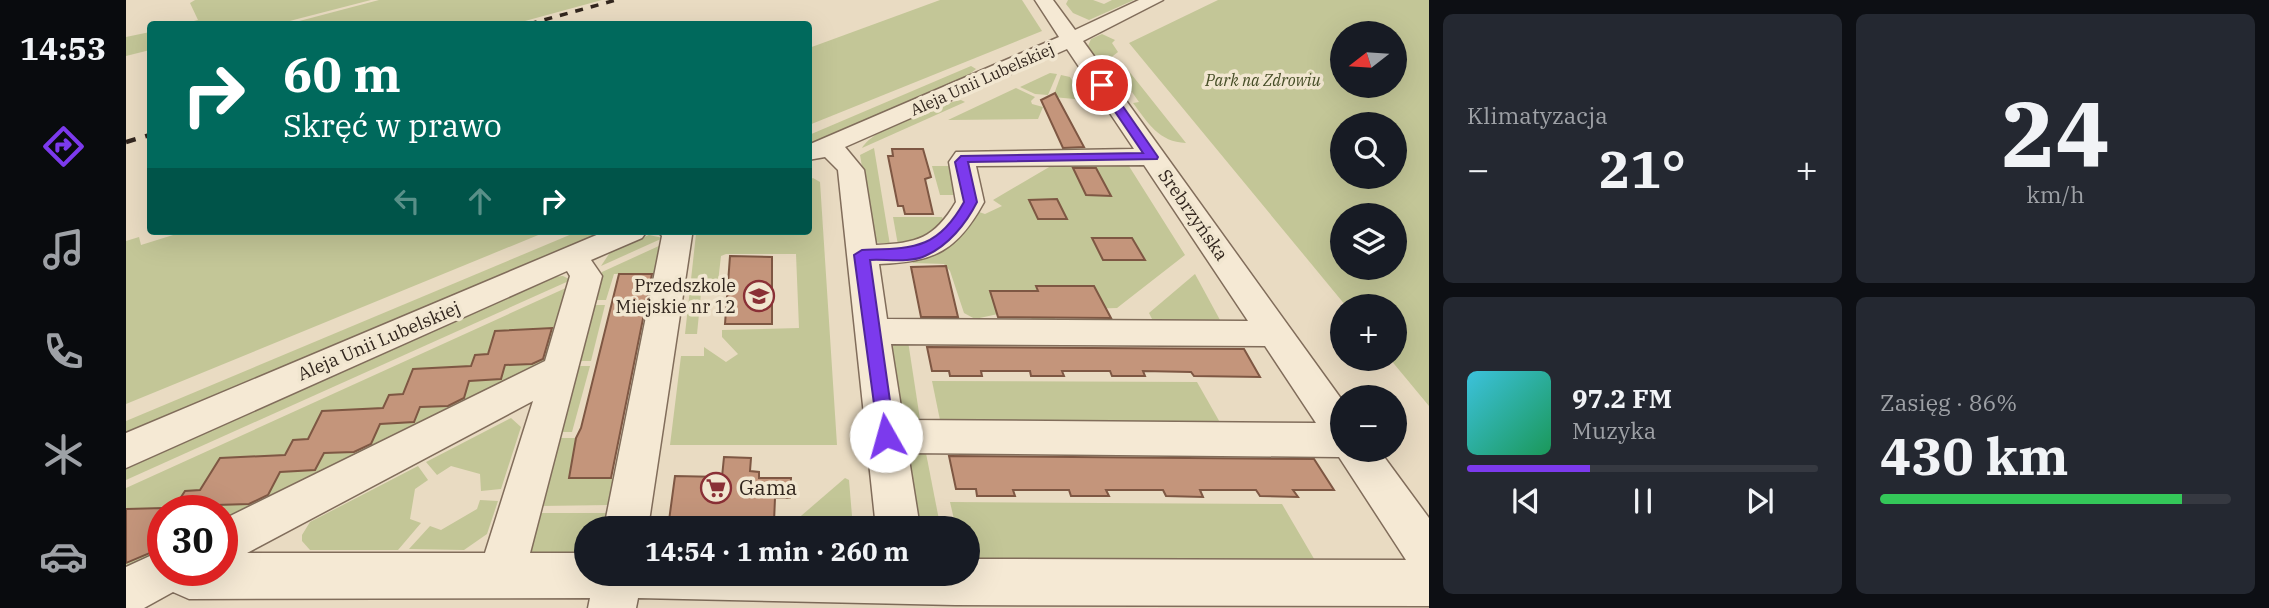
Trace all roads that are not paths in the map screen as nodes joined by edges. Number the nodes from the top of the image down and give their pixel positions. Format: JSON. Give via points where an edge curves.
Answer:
{"nodes":[{"id":1,"x":1044,"y":0,"type":"edge"},
{"id":2,"x":1154,"y":0,"type":"edge"},
{"id":3,"x":1071,"y":40,"type":"junction"},
{"id":4,"x":818,"y":150,"type":"edge"},
{"id":5,"x":1152,"y":157,"type":"junction"},
{"id":6,"x":623,"y":235,"type":"edge"},
{"id":7,"x":677,"y":235,"type":"edge"},
{"id":8,"x":862,"y":255,"type":"junction"},
{"id":9,"x":573,"y":257,"type":"junction"},
{"id":10,"x":872,"y":331,"type":"junction"},
{"id":11,"x":1277,"y":334,"type":"junction"},
{"id":12,"x":561,"y":369,"type":"junction"},
{"id":13,"x":1330,"y":412,"type":"edge"},
{"id":14,"x":886,"y":436,"type":"junction"},
{"id":15,"x":1330,"y":440,"type":"edge"},
{"id":16,"x":126,"y":451,"type":"edge"},
{"id":17,"x":1364,"y":462,"type":"edge"},
{"id":18,"x":628,"y":516,"type":"edge"},
{"id":19,"x":896,"y":516,"type":"edge"},
{"id":20,"x":238,"y":535,"type":"edge"},
{"id":21,"x":1429,"y":555,"type":"edge"},
{"id":22,"x":501,"y":575,"type":"junction"},
{"id":23,"x":238,"y":576,"type":"edge"},
{"id":24,"x":147,"y":582,"type":"edge"},
{"id":25,"x":574,"y":582,"type":"edge"},
{"id":26,"x":1429,"y":583,"type":"edge"},
{"id":27,"x":162,"y":586,"type":"edge"},
{"id":28,"x":616,"y":586,"type":"edge"},
{"id":29,"x":905,"y":588,"type":"edge"},
{"id":30,"x":126,"y":592,"type":"edge"},
{"id":31,"x":149,"y":608,"type":"edge"}],
"edges":[{"from":1,"to":3,"type":"street","name":"Srebrzyńska"},
{"from":2,"to":3,"type":"street","name":"Aleja Unii Lubelskiej"},
{"from":3,"to":4,"type":"street","name":"Aleja Unii Lubelskiej"},
{"from":3,"to":5,"type":"street","name":"Srebrzyńska"},
{"from":4,"to":8,"type":"street","via":[[844,159],[851,170]]},
{"from":5,"to":8,"type":"street","via":[[965,158],[970,202],[948,233],[920,253]]},
{"from":5,"to":11,"type":"street","name":"Srebrzyńska"},
{"from":6,"to":9,"type":"street","name":"Aleja Unii Lubelskiej"},
{"from":7,"to":18,"type":"street"},
{"from":8,"to":10,"type":"street"},
{"from":9,"to":12,"type":"street","via":[[586,276]]},
{"from":9,"to":16,"type":"street","name":"Aleja Unii Lubelskiej"},
{"from":10,"to":11,"type":"street"},
{"from":10,"to":14,"type":"street"},
{"from":11,"to":13,"type":"street","name":"Srebrzyńska"},
{"from":12,"to":20,"type":"street"},
{"from":12,"to":22,"type":"street"},
{"from":14,"to":15,"type":"street"},
{"from":14,"to":19,"type":"street"},
{"from":17,"to":21,"type":"street"},
{"from":22,"to":23,"type":"street"},
{"from":22,"to":25,"type":"street"},
{"from":24,"to":30,"type":"street"},
{"from":26,"to":29,"type":"street"},
{"from":27,"to":31,"type":"street"},
{"from":28,"to":29,"type":"street"}]}
